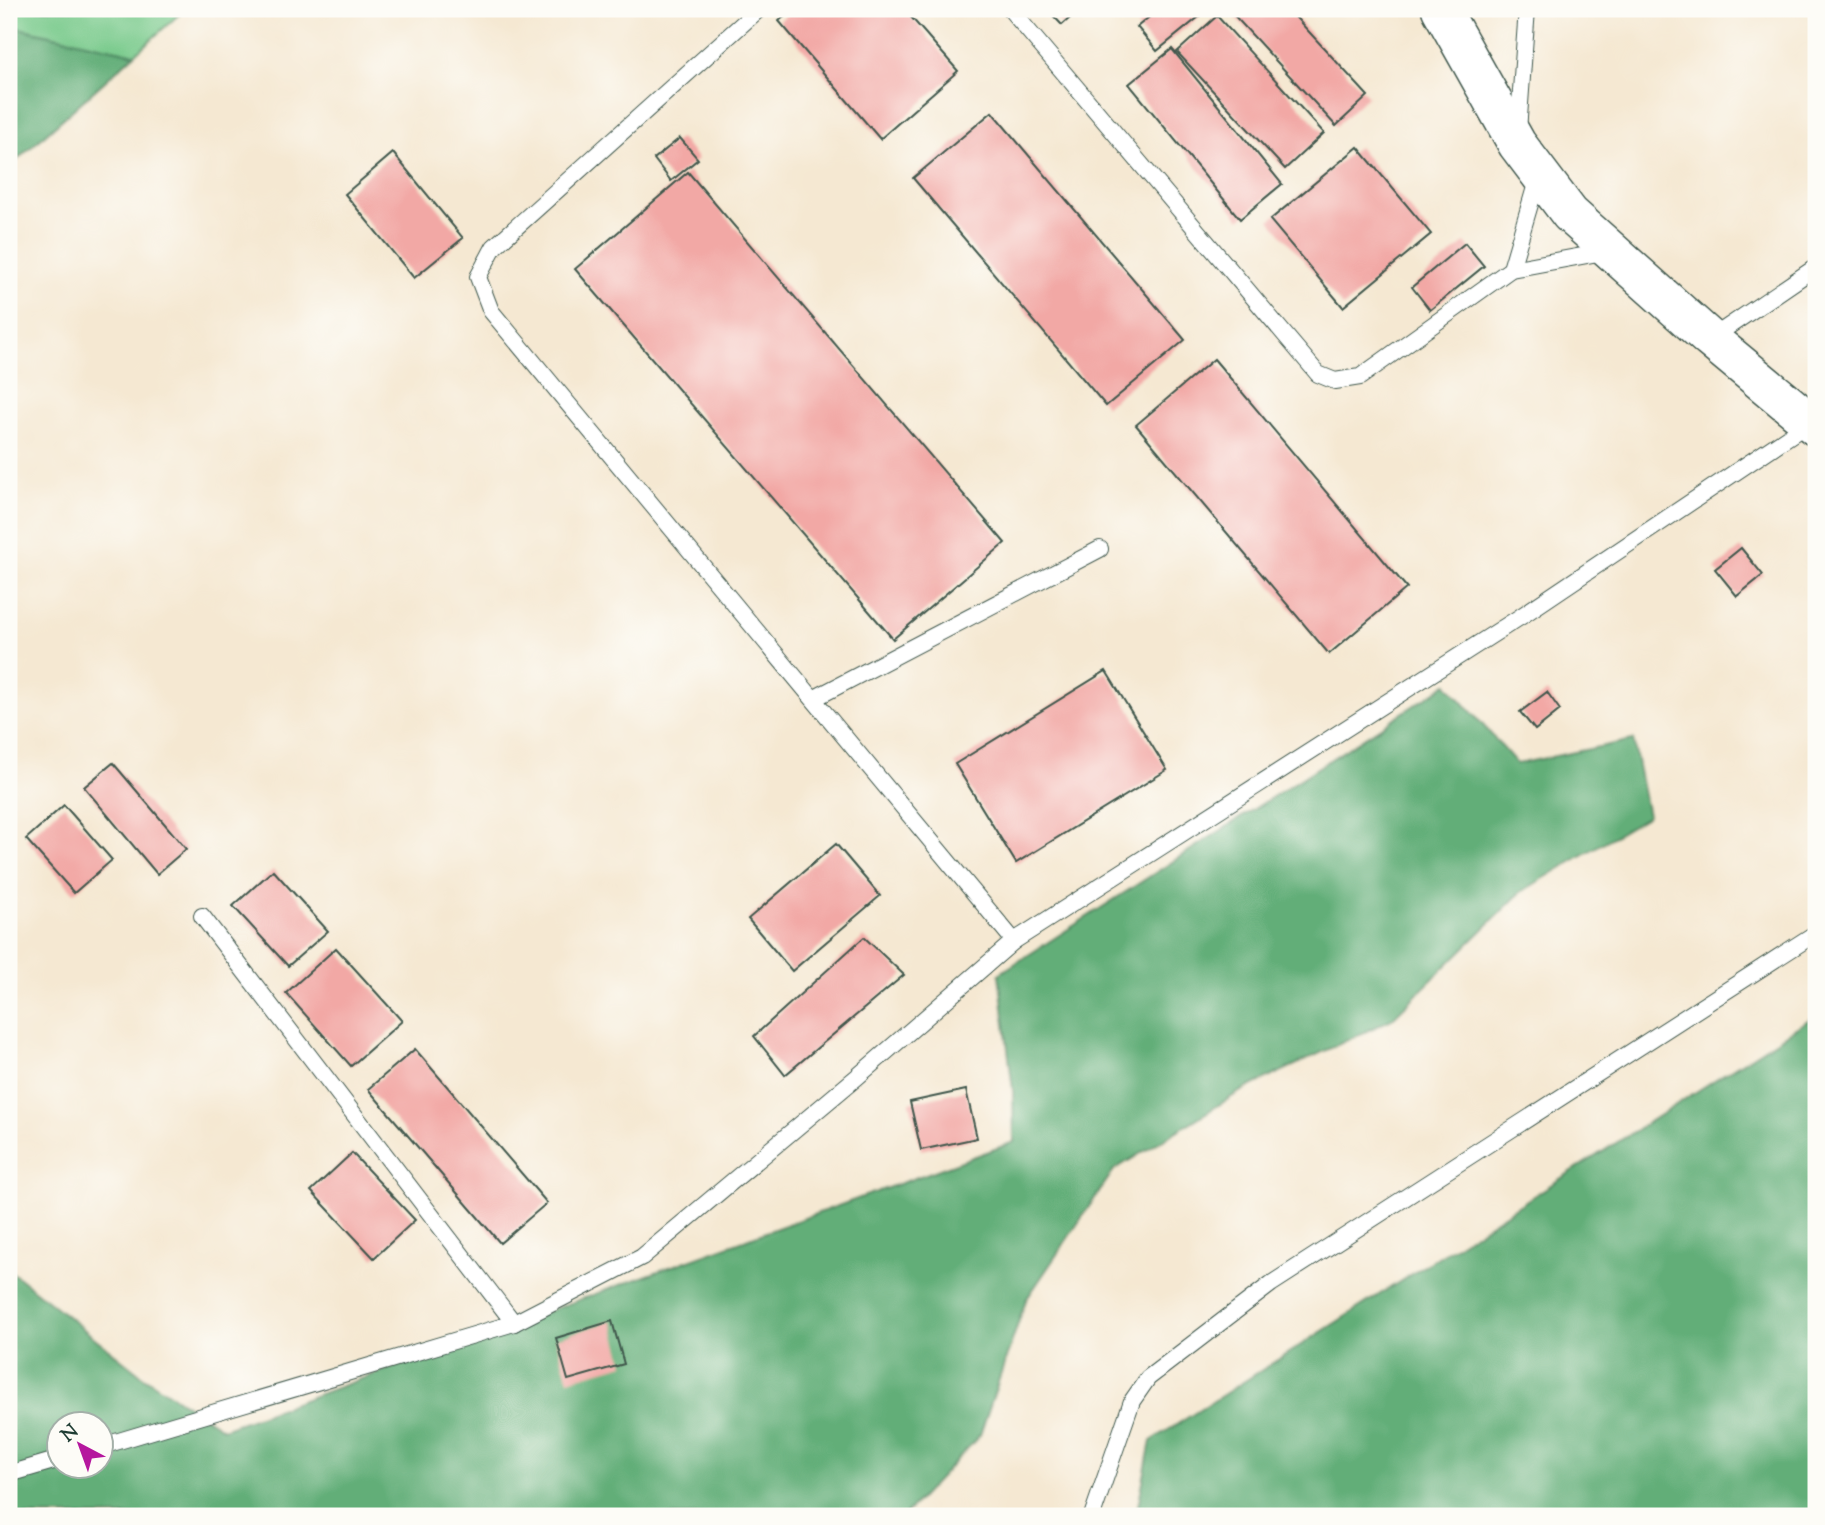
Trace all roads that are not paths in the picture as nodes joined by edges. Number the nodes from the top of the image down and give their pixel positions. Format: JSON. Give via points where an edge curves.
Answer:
{"nodes":[{"id":1,"x":759,"y":9,"type":"edge"},
{"id":2,"x":1010,"y":9,"type":"edge"},
{"id":3,"x":1441,"y":9,"type":"edge"},
{"id":4,"x":1527,"y":9,"type":"edge"},
{"id":5,"x":1528,"y":158,"type":"junction"},
{"id":6,"x":1612,"y":250,"type":"junction"},
{"id":7,"x":1816,"y":267,"type":"edge"},
{"id":8,"x":1511,"y":269,"type":"junction"},
{"id":9,"x":1710,"y":339,"type":"junction"},
{"id":10,"x":1813,"y":424,"type":"edge"},
{"id":11,"x":1100,"y":549,"type":"dead end"},
{"id":12,"x":815,"y":698,"type":"junction"},
{"id":13,"x":202,"y":916,"type":"dead end"},
{"id":14,"x":1816,"y":933,"type":"edge"},
{"id":15,"x":1014,"y":941,"type":"junction"},
{"id":16,"x":514,"y":1323,"type":"junction"},
{"id":17,"x":116,"y":1442,"type":"edge"},
{"id":18,"x":46,"y":1463,"type":"edge"},
{"id":19,"x":9,"y":1474,"type":"edge"},
{"id":20,"x":1092,"y":1516,"type":"edge"}],
"edges":[{"from":1,"to":12,"type":"lane","via":[[494,247],[478,277],[491,311]]},
{"from":2,"to":8,"type":"lane","via":[[1318,374],[1335,381],[1360,377]]},
{"from":3,"to":5,"type":"main road"},
{"from":4,"to":5,"type":"lane"},
{"from":5,"to":6,"type":"main road","via":[[1570,214]]},
{"from":5,"to":8,"type":"lane"},
{"from":6,"to":8,"type":"lane"},
{"from":6,"to":9,"type":"main road"},
{"from":7,"to":9,"type":"lane"},
{"from":9,"to":10,"type":"main road"},
{"from":10,"to":15,"type":"lane"},
{"from":11,"to":12,"type":"lane"},
{"from":12,"to":15,"type":"lane"},
{"from":13,"to":16,"type":"lane"},
{"from":14,"to":20,"type":"lane","via":[[1271,1284],[1148,1378],[1132,1401]]},
{"from":15,"to":16,"type":"lane","via":[[642,1256]]},
{"from":16,"to":17,"type":"lane"},
{"from":18,"to":19,"type":"lane"}]}
